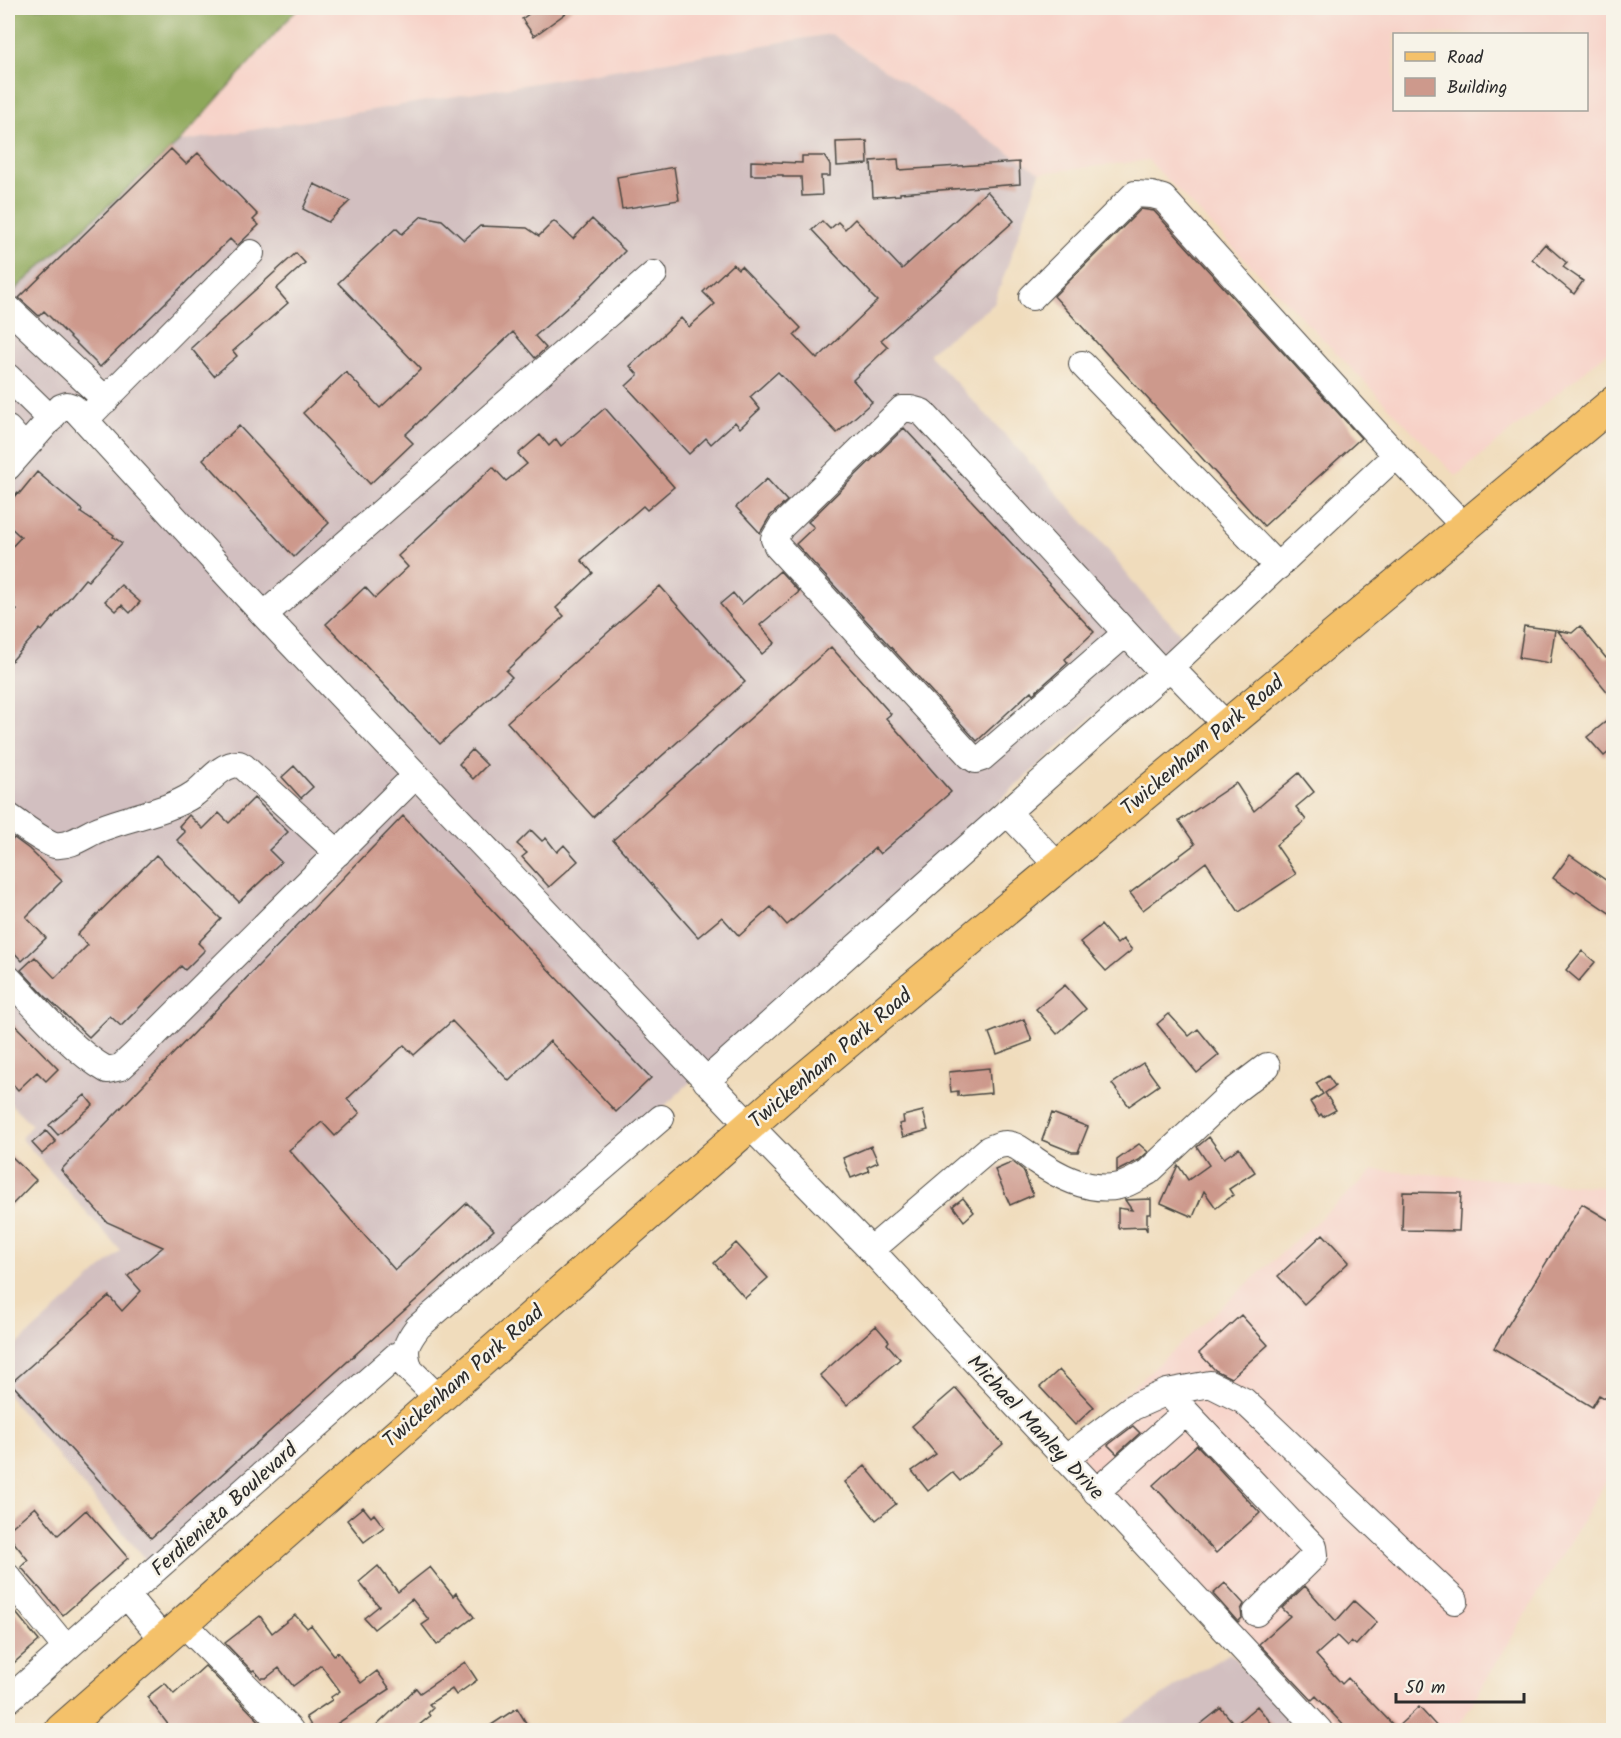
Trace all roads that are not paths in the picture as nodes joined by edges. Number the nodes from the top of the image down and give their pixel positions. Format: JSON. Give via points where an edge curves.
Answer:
{"nodes":[{"id":1,"x":251,"y":253,"type":"dead end"},
{"id":2,"x":654,"y":274,"type":"dead end"},
{"id":3,"x":1032,"y":297,"type":"dead end"},
{"id":4,"x":8,"y":308,"type":"edge"},
{"id":5,"x":1082,"y":364,"type":"dead end"},
{"id":6,"x":8,"y":377,"type":"edge"},
{"id":7,"x":106,"y":400,"type":"junction"},
{"id":8,"x":1614,"y":402,"type":"edge"},
{"id":9,"x":51,"y":419,"type":"junction"},
{"id":10,"x":85,"y":420,"type":"junction"},
{"id":11,"x":13,"y":448,"type":"edge"},
{"id":12,"x":1396,"y":455,"type":"junction"},
{"id":13,"x":1464,"y":526,"type":"junction"},
{"id":14,"x":1278,"y":567,"type":"junction"},
{"id":15,"x":264,"y":615,"type":"junction"},
{"id":16,"x":1126,"y":633,"type":"junction"},
{"id":17,"x":1166,"y":670,"type":"junction"},
{"id":18,"x":1227,"y":725,"type":"junction"},
{"id":19,"x":416,"y":775,"type":"junction"},
{"id":20,"x":1007,"y":812,"type":"junction"},
{"id":21,"x":8,"y":816,"type":"edge"},
{"id":22,"x":338,"y":853,"type":"junction"},
{"id":23,"x":1058,"y":866,"type":"junction"},
{"id":24,"x":8,"y":978,"type":"edge"},
{"id":25,"x":1267,"y":1066,"type":"dead end"},
{"id":26,"x":706,"y":1080,"type":"junction"},
{"id":27,"x":661,"y":1118,"type":"dead end"},
{"id":28,"x":750,"y":1126,"type":"junction"},
{"id":29,"x":871,"y":1250,"type":"junction"},
{"id":30,"x":410,"y":1370,"type":"junction"},
{"id":31,"x":1167,"y":1392,"type":"junction"},
{"id":32,"x":438,"y":1398,"type":"junction"},
{"id":33,"x":1186,"y":1412,"type":"junction"},
{"id":34,"x":1065,"y":1459,"type":"junction"},
{"id":35,"x":1096,"y":1492,"type":"junction"},
{"id":36,"x":8,"y":1577,"type":"edge"},
{"id":37,"x":127,"y":1596,"type":"junction"},
{"id":38,"x":1455,"y":1601,"type":"dead end"},
{"id":39,"x":1256,"y":1612,"type":"dead end"},
{"id":40,"x":174,"y":1632,"type":"junction"},
{"id":41,"x":66,"y":1648,"type":"junction"},
{"id":42,"x":8,"y":1700,"type":"edge"},
{"id":43,"x":61,"y":1731,"type":"edge"},
{"id":44,"x":290,"y":1731,"type":"edge"},
{"id":45,"x":1319,"y":1731,"type":"edge"}],
"edges":[{"from":1,"to":7,"type":"street"},
{"from":2,"to":15,"type":"street"},
{"from":3,"to":12,"type":"street","via":[[1135,194],[1163,198]]},
{"from":4,"to":7,"type":"street"},
{"from":5,"to":14,"type":"street"},
{"from":6,"to":9,"type":"street"},
{"from":7,"to":10,"type":"street"},
{"from":8,"to":13,"type":"main road","name":"Twickenham Park Road"},
{"from":9,"to":10,"type":"street","name":"Michael Manley Drive","via":[[67,405]]},
{"from":9,"to":11,"type":"street"},
{"from":10,"to":15,"type":"street","name":"Michael Manley Drive"},
{"from":12,"to":13,"type":"street"},
{"from":12,"to":14,"type":"street"},
{"from":13,"to":18,"type":"main road","name":"Twickenham Park Road"},
{"from":14,"to":17,"type":"street"},
{"from":15,"to":19,"type":"street","name":"Michael Manley Drive"},
{"from":16,"to":16,"type":"street","via":[[976,760],[774,539],[781,527],[902,409],[911,409],[922,412]]},
{"from":16,"to":17,"type":"street"},
{"from":17,"to":18,"type":"street"},
{"from":17,"to":20,"type":"street"},
{"from":18,"to":23,"type":"main road","name":"Twickenham Park Road"},
{"from":19,"to":22,"type":"street"},
{"from":19,"to":26,"type":"street","name":"Michael Manley Drive"},
{"from":20,"to":23,"type":"street"},
{"from":20,"to":26,"type":"street"},
{"from":21,"to":22,"type":"street","via":[[52,844],[62,845],[183,801],[225,767],[239,764]]},
{"from":22,"to":24,"type":"street","via":[[121,1067],[107,1070],[93,1062]]},
{"from":23,"to":28,"type":"main road","name":"Twickenham Park Road"},
{"from":25,"to":29,"type":"street","via":[[1234,1091],[1148,1172],[1132,1181],[1098,1187],[1076,1183],[1013,1145],[1001,1144],[989,1149]]},
{"from":26,"to":28,"type":"street","name":"Michael Manley Drive"},
{"from":27,"to":30,"type":"street","via":[[418,1327],[407,1341]]},
{"from":28,"to":29,"type":"street","name":"Michael Manley Drive"},
{"from":28,"to":32,"type":"main road","name":"Twickenham Park Road"},
{"from":29,"to":34,"type":"street","name":"Michael Manley Drive"},
{"from":30,"to":32,"type":"street","name":"Ferdienieta Boulevard"},
{"from":30,"to":37,"type":"street","name":"Ferdienieta Boulevard","via":[[396,1356]]},
{"from":31,"to":33,"type":"street"},
{"from":31,"to":34,"type":"street","via":[[1133,1407]]},
{"from":31,"to":38,"type":"street","via":[[1210,1384],[1244,1401]]},
{"from":32,"to":40,"type":"main road","name":"Twickenham Park Road"},
{"from":33,"to":35,"type":"street"},
{"from":33,"to":39,"type":"street","via":[[1314,1547],[1315,1554]]},
{"from":34,"to":35,"type":"street","name":"Michael Manley Drive"},
{"from":35,"to":45,"type":"street","name":"Michael Manley Drive"},
{"from":36,"to":41,"type":"street"},
{"from":37,"to":40,"type":"street"},
{"from":37,"to":41,"type":"street","name":"Ferdienieta Boulevard"},
{"from":40,"to":43,"type":"main road","name":"Twickenham Park Road"},
{"from":40,"to":44,"type":"street"},
{"from":41,"to":42,"type":"street","name":"Ferdienieta Boulevard"}]}
